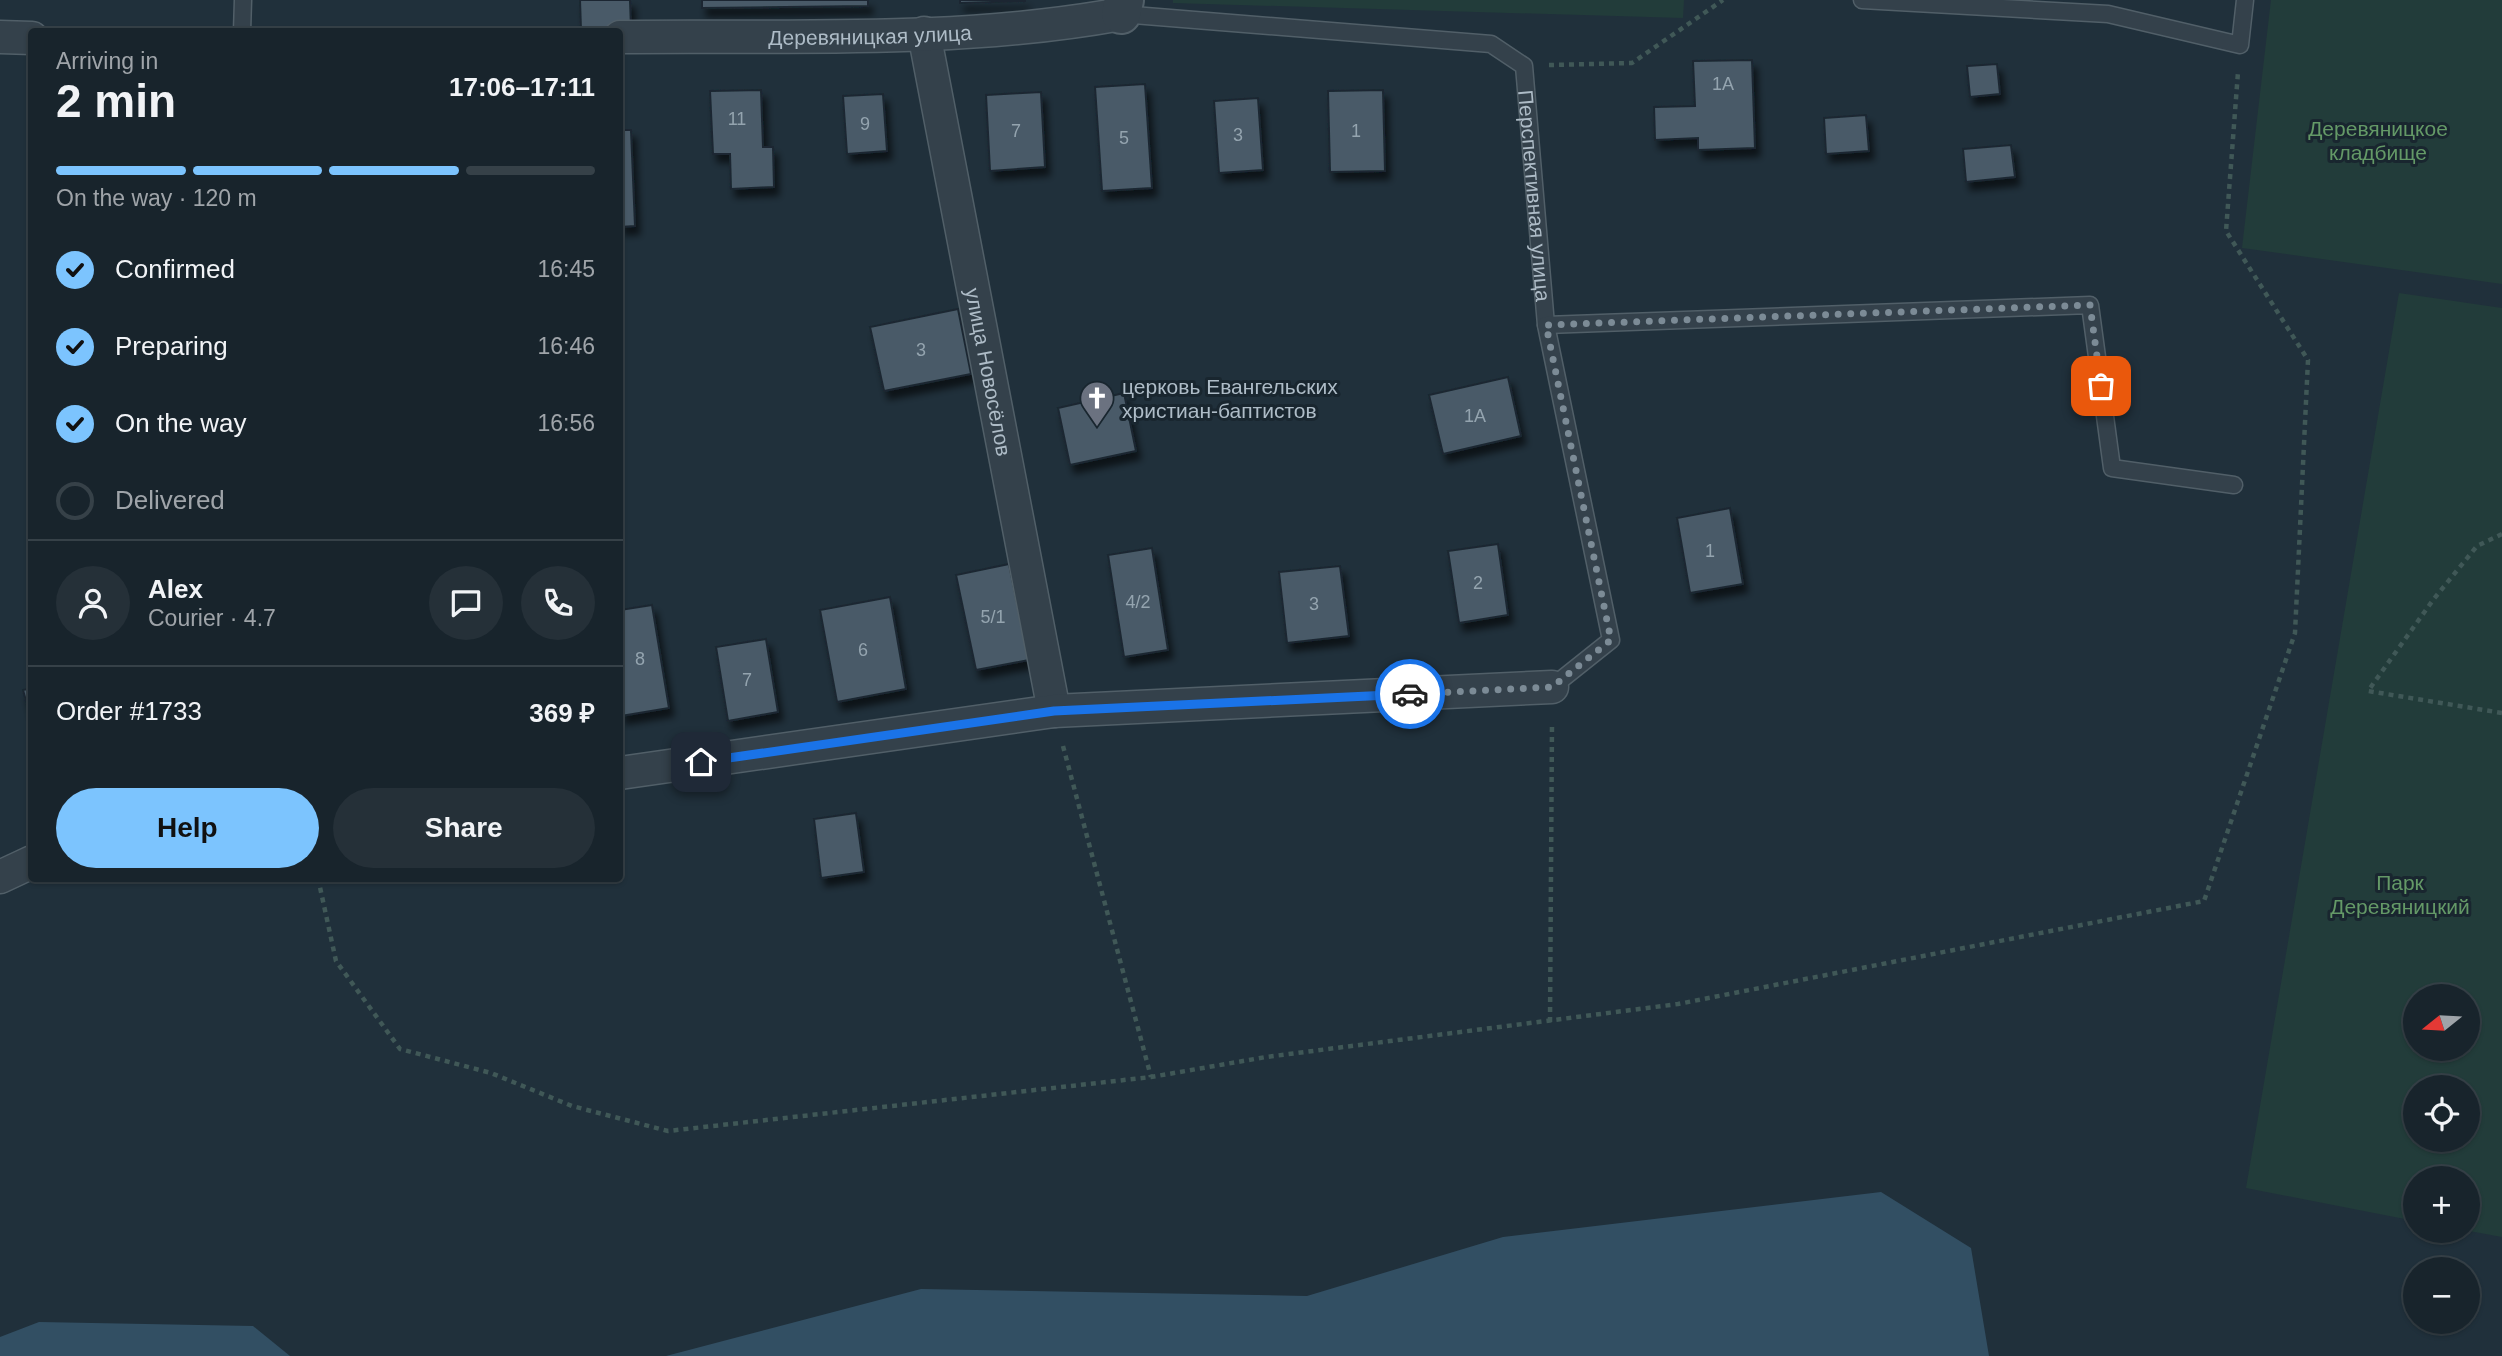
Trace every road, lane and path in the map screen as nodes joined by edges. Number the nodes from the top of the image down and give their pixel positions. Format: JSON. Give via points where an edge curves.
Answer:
{"nodes":[{"id":1,"x":243,"y":0,"type":"edge"},
{"id":2,"x":1723,"y":0,"type":"edge"},
{"id":3,"x":1862,"y":0,"type":"edge"},
{"id":4,"x":2245,"y":0,"type":"edge"},
{"id":5,"x":1123,"y":7,"type":"edge"},
{"id":6,"x":242,"y":28,"type":"edge"},
{"id":7,"x":924,"y":33,"type":"junction"},
{"id":8,"x":0,"y":37,"type":"edge"},
{"id":9,"x":623,"y":37,"type":"edge"},
{"id":10,"x":28,"y":38,"type":"edge"},
{"id":11,"x":2240,"y":45,"type":"junction"},
{"id":12,"x":1524,"y":66,"type":"junction"},
{"id":13,"x":1546,"y":325,"type":"junction"},
{"id":14,"x":2234,"y":485,"type":"dead end"},
{"id":15,"x":2502,"y":534,"type":"edge"},
{"id":16,"x":1552,"y":687,"type":"junction"},
{"id":17,"x":1054,"y":711,"type":"junction"},
{"id":18,"x":2502,"y":713,"type":"edge"},
{"id":19,"x":623,"y":773,"type":"edge"},
{"id":20,"x":28,"y":864,"type":"edge"},
{"id":21,"x":0,"y":877,"type":"edge"},
{"id":22,"x":318,"y":882,"type":"edge"},
{"id":23,"x":1550,"y":1022,"type":"junction"},
{"id":24,"x":1151,"y":1077,"type":"junction"}],
"edges":[{"from":1,"to":6,"type":"lane"},
{"from":2,"to":12,"type":"path","via":[[1632,63]]},
{"from":3,"to":11,"type":"lane","via":[[2108,14]]},
{"from":4,"to":11,"type":"lane"},
{"from":5,"to":7,"type":"street","name":"Деревяницкая улица","via":[[1062,25]]},
{"from":5,"to":12,"type":"lane","name":"Перспективная улица","via":[[1491,44]]},
{"from":7,"to":9,"type":"street","name":"Деревяницкая улица"},
{"from":7,"to":17,"type":"street","name":"улица Новосёлов"},
{"from":8,"to":10,"type":"street"},
{"from":11,"to":23,"type":"path","via":[[2226,231],[2308,360],[2295,633],[2204,901],[1678,1004]]},
{"from":12,"to":13,"type":"lane","name":"Перспективная улица"},
{"from":13,"to":14,"type":"lane","via":[[2090,305],[2112,468]]},
{"from":13,"to":16,"type":"lane","name":"Перспективная улица","via":[[1611,640]]},
{"from":15,"to":18,"type":"path","via":[[2476,546],[2368,691]]},
{"from":16,"to":17,"type":"street"},
{"from":16,"to":23,"type":"path"},
{"from":17,"to":19,"type":"street"},
{"from":17,"to":24,"type":"path"},
{"from":20,"to":21,"type":"street"},
{"from":22,"to":24,"type":"path","via":[[336,961],[400,1049],[491,1073],[572,1106],[668,1131]]},
{"from":23,"to":24,"type":"path","via":[[1266,1057]]}]}
